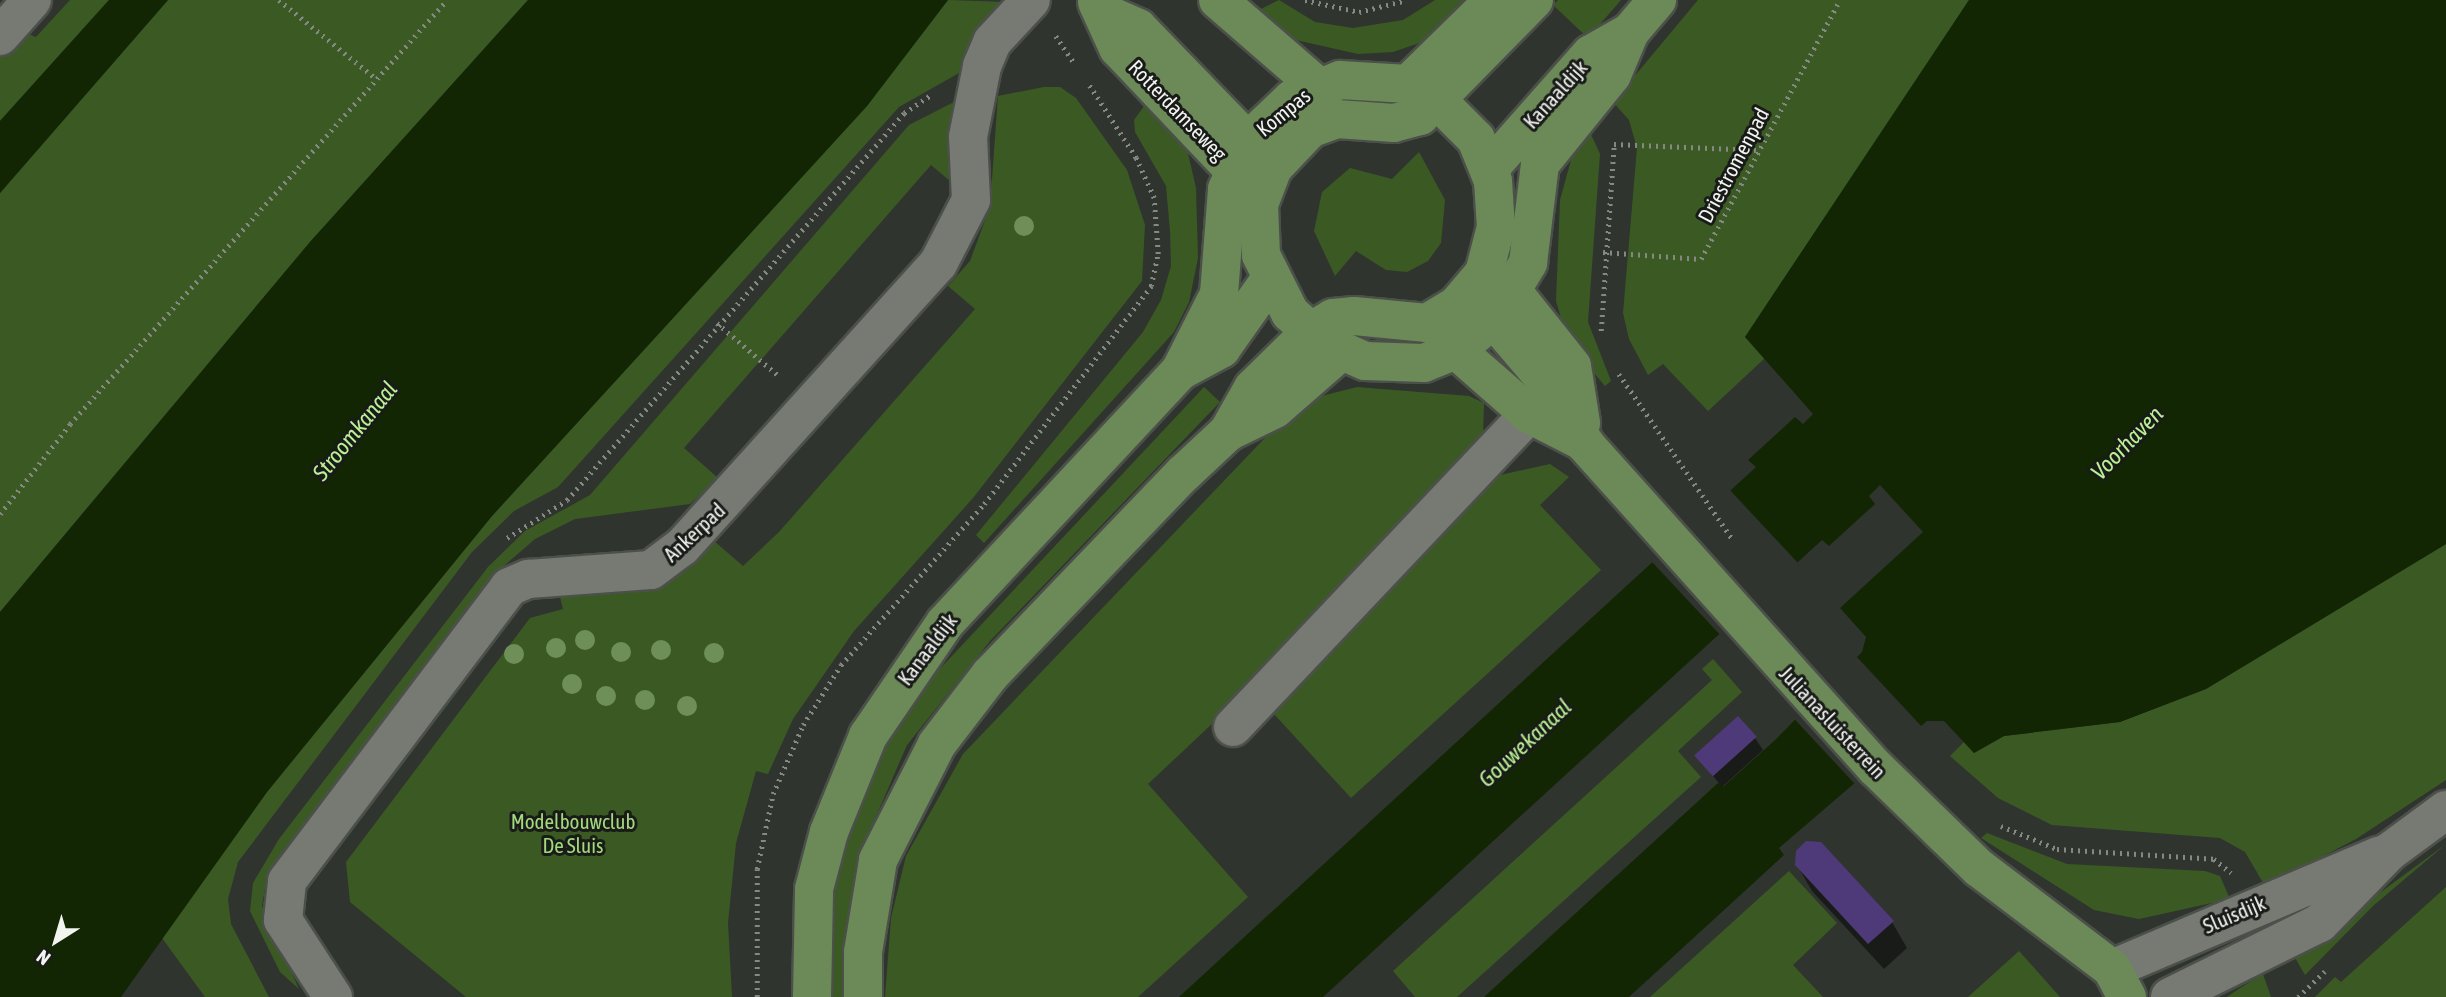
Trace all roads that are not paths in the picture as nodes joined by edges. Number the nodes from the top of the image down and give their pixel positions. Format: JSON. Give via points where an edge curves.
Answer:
{"nodes":[{"id":1,"x":32,"y":0,"type":"edge"},
{"id":2,"x":1031,"y":0,"type":"edge"},
{"id":3,"x":1218,"y":0,"type":"edge"},
{"id":4,"x":1494,"y":0,"type":"edge"},
{"id":5,"x":1534,"y":0,"type":"edge"},
{"id":6,"x":1657,"y":0,"type":"edge"},
{"id":7,"x":1101,"y":7,"type":"edge"},
{"id":8,"x":1630,"y":32,"type":"junction"},
{"id":9,"x":0,"y":36,"type":"edge"},
{"id":10,"x":1316,"y":85,"type":"junction"},
{"id":11,"x":1423,"y":92,"type":"junction"},
{"id":12,"x":1252,"y":159,"type":"junction"},
{"id":13,"x":1490,"y":168,"type":"junction"},
{"id":14,"x":1269,"y":282,"type":"junction"},
{"id":15,"x":1493,"y":302,"type":"junction"},
{"id":16,"x":1325,"y":342,"type":"junction"},
{"id":17,"x":1456,"y":351,"type":"junction"},
{"id":18,"x":1180,"y":371,"type":"junction"},
{"id":19,"x":1530,"y":414,"type":"junction"},
{"id":20,"x":1584,"y":443,"type":"junction"},
{"id":21,"x":1233,"y":727,"type":"dead end"},
{"id":22,"x":2446,"y":810,"type":"edge"},
{"id":23,"x":2389,"y":852,"type":"junction"},
{"id":24,"x":2119,"y":983,"type":"edge"},
{"id":25,"x":329,"y":996,"type":"edge"},
{"id":26,"x":812,"y":997,"type":"edge"},
{"id":27,"x":863,"y":997,"type":"edge"},
{"id":28,"x":2170,"y":997,"type":"edge"}],
"edges":[{"from":1,"to":9,"type":"street"},
{"from":2,"to":25,"type":"street","name":"Ankerpad","via":[[992,42],[978,80],[965,222],[938,264],[682,547],[650,570],[528,579],[509,587],[287,881],[283,920]]},
{"from":3,"to":10,"type":"main road"},
{"from":4,"to":11,"type":"main road"},
{"from":5,"to":11,"type":"main road"},
{"from":6,"to":8,"type":"main road","name":"Kanaaldijk"},
{"from":7,"to":12,"type":"main road","name":"Rotterdamseweg","via":[[1118,48]]},
{"from":8,"to":13,"type":"main road","name":"Kanaaldijk","via":[[1591,54]]},
{"from":8,"to":15,"type":"main road","name":"Kanaaldijk","via":[[1612,75],[1553,144],[1534,179],[1532,245]]},
{"from":10,"to":11,"type":"main road","name":"Kompas","via":[[1370,78]]},
{"from":10,"to":12,"type":"main road","name":"Kompas"},
{"from":11,"to":12,"type":"main road","name":"Kompas","via":[[1412,120],[1337,119]]},
{"from":11,"to":13,"type":"main road","via":[[1476,139]]},
{"from":12,"to":14,"type":"main road","name":"Kompas"},
{"from":12,"to":18,"type":"main road","name":"Kanaaldijk","via":[[1224,239],[1219,294]]},
{"from":13,"to":15,"type":"main road","via":[[1497,201]]},
{"from":14,"to":16,"type":"main road"},
{"from":14,"to":18,"type":"main road","name":"Kanaaldijk","via":[[1221,349]]},
{"from":15,"to":16,"type":"main road","via":[[1427,323],[1333,318]]},
{"from":15,"to":17,"type":"main road"},
{"from":15,"to":20,"type":"main road","name":"Julianasluisterrein"},
{"from":16,"to":17,"type":"main road","via":[[1393,364],[1424,363]]},
{"from":16,"to":27,"type":"main road","via":[[1275,409],[1228,432],[990,675],[937,744],[878,860],[863,952]]},
{"from":17,"to":19,"type":"main road","name":"Julianasluisterrein"},
{"from":18,"to":26,"type":"main road","name":"Kanaaldijk","via":[[945,623],[868,736],[829,832],[814,889]]},
{"from":19,"to":20,"type":"main road","name":"Julianasluisterrein"},
{"from":19,"to":21,"type":"street"},
{"from":20,"to":24,"type":"main road","name":"Julianasluisterrein","via":[[1876,768],[1979,868]]},
{"from":22,"to":23,"type":"street","name":"Sluisdijk"},
{"from":23,"to":24,"type":"street","name":"Sluisdijk","via":[[2252,907]]},
{"from":23,"to":28,"type":"street","name":"Sluisdijk","via":[[2320,923]]}]}
